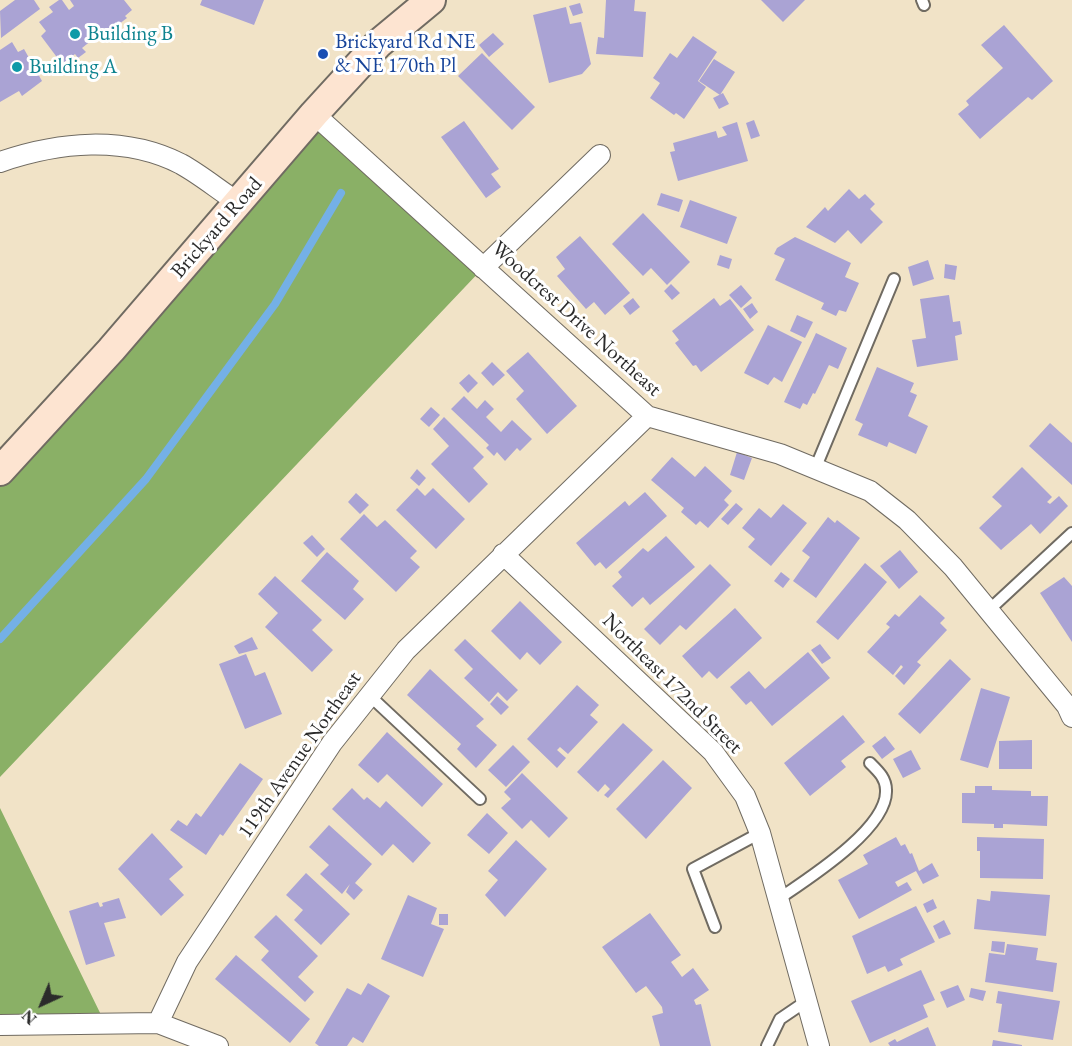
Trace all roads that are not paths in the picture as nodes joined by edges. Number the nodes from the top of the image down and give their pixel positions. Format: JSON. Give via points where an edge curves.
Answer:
{"nodes":[{"id":1,"x":431,"y":0,"type":"edge"},
{"id":2,"x":314,"y":114,"type":"junction"},
{"id":3,"x":600,"y":155,"type":"dead end"},
{"id":4,"x":0,"y":162,"type":"edge"},
{"id":5,"x":239,"y":203,"type":"junction"},
{"id":6,"x":483,"y":268,"type":"junction"},
{"id":7,"x":894,"y":279,"type":"dead end"},
{"id":8,"x":647,"y":416,"type":"junction"},
{"id":9,"x":3,"y":463,"type":"edge"},
{"id":10,"x":815,"y":469,"type":"junction"},
{"id":11,"x":1072,"y":533,"type":"edge"},
{"id":12,"x":503,"y":554,"type":"junction"},
{"id":13,"x":988,"y":610,"type":"junction"},
{"id":14,"x":369,"y":696,"type":"junction"},
{"id":15,"x":1070,"y":709,"type":"edge"},
{"id":16,"x":870,"y":763,"type":"dead end"},
{"id":17,"x":480,"y":799,"type":"dead end"},
{"id":18,"x":760,"y":833,"type":"junction"},
{"id":19,"x":777,"y":900,"type":"junction"},
{"id":20,"x":715,"y":927,"type":"dead end"},
{"id":21,"x":805,"y":1002,"type":"junction"},
{"id":22,"x":158,"y":1023,"type":"junction"},
{"id":23,"x":0,"y":1025,"type":"edge"},
{"id":24,"x":218,"y":1046,"type":"edge"},
{"id":25,"x":767,"y":1046,"type":"edge"},
{"id":26,"x":819,"y":1046,"type":"edge"}],
"edges":[{"from":1,"to":2,"type":"street","name":"Brickyard Road","via":[[378,44]]},
{"from":2,"to":5,"type":"street","name":"Brickyard Road"},
{"from":2,"to":6,"type":"street","name":"Woodcrest Drive Northeast"},
{"from":3,"to":6,"type":"street"},
{"from":4,"to":5,"type":"street","via":[[35,150],[93,143],[137,149],[181,164]]},
{"from":5,"to":9,"type":"street","name":"Brickyard Road"},
{"from":6,"to":8,"type":"street","name":"Woodcrest Drive Northeast"},
{"from":7,"to":10,"type":"lane"},
{"from":8,"to":10,"type":"street","name":"Woodcrest Drive Northeast","via":[[780,454]]},
{"from":8,"to":12,"type":"street","name":"119th Avenue Northeast"},
{"from":10,"to":13,"type":"street","name":"Woodcrest Drive Northeast","via":[[870,491],[907,520]]},
{"from":11,"to":13,"type":"lane"},
{"from":12,"to":14,"type":"street","name":"119th Avenue Northeast","via":[[406,650]]},
{"from":12,"to":18,"type":"street","name":"Northeast 172nd Street","via":[[713,752],[745,795]]},
{"from":13,"to":15,"type":"street","name":"Woodcrest Drive Northeast"},
{"from":14,"to":17,"type":"lane"},
{"from":14,"to":22,"type":"street","name":"119th Avenue Northeast","via":[[332,743],[187,962]]},
{"from":16,"to":19,"type":"lane","via":[[884,779],[886,793],[868,827],[829,865]]},
{"from":18,"to":19,"type":"street","name":"Northeast 172nd Street"},
{"from":18,"to":20,"type":"lane","via":[[693,869]]},
{"from":19,"to":21,"type":"street","name":"Northeast 172nd Street"},
{"from":21,"to":25,"type":"lane","via":[[780,1019]]},
{"from":21,"to":26,"type":"street","name":"Northeast 172nd Street"},
{"from":22,"to":23,"type":"street"},
{"from":22,"to":24,"type":"street"}]}
